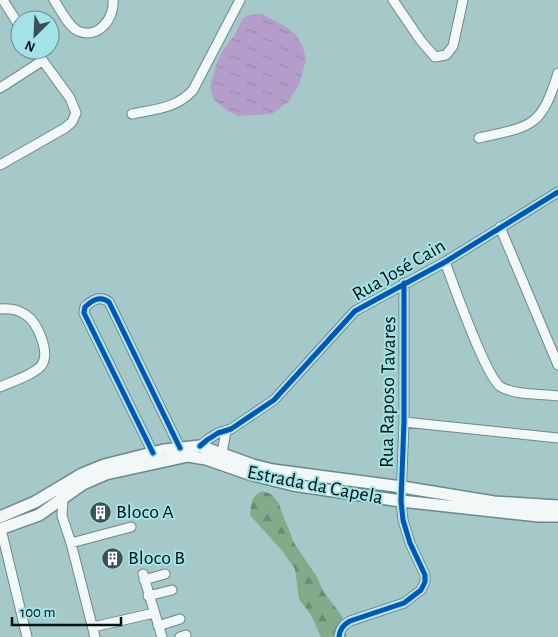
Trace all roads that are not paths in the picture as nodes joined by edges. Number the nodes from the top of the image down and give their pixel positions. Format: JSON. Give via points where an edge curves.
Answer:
{"nodes":[{"id":1,"x":54,"y":0,"type":"edge"},
{"id":2,"x":113,"y":0,"type":"edge"},
{"id":3,"x":240,"y":0,"type":"edge"},
{"id":4,"x":393,"y":0,"type":"edge"},
{"id":5,"x":463,"y":0,"type":"edge"},
{"id":6,"x":42,"y":61,"type":"joint"},
{"id":7,"x":558,"y":73,"type":"edge"},
{"id":8,"x":0,"y":88,"type":"edge"},
{"id":9,"x":132,"y":114,"type":"dead end"},
{"id":10,"x":479,"y":138,"type":"dead end"},
{"id":11,"x":0,"y":165,"type":"edge"},
{"id":12,"x":558,"y":192,"type":"edge"},
{"id":13,"x":500,"y":227,"type":"junction"},
{"id":14,"x":444,"y":262,"type":"junction"},
{"id":15,"x":404,"y":283,"type":"junction"},
{"id":16,"x":0,"y":309,"type":"edge"},
{"id":17,"x":558,"y":365,"type":"edge"},
{"id":18,"x":0,"y":387,"type":"edge"},
{"id":19,"x":558,"y":396,"type":"edge"},
{"id":20,"x":404,"y":422,"type":"junction"},
{"id":21,"x":226,"y":431,"type":"junction"},
{"id":22,"x":215,"y":435,"type":"junction"},
{"id":23,"x":558,"y":438,"type":"edge"},
{"id":24,"x":224,"y":441,"type":"junction"},
{"id":25,"x":200,"y":446,"type":"junction"},
{"id":26,"x":180,"y":448,"type":"junction"},
{"id":27,"x":153,"y":453,"type":"junction"},
{"id":28,"x":218,"y":457,"type":"junction"},
{"id":29,"x":402,"y":487,"type":"junction"},
{"id":30,"x":58,"y":488,"type":"junction"},
{"id":31,"x":43,"y":497,"type":"junction"},
{"id":32,"x":63,"y":499,"type":"junction"},
{"id":33,"x":401,"y":501,"type":"junction"},
{"id":34,"x":558,"y":506,"type":"edge"},
{"id":35,"x":50,"y":508,"type":"junction"},
{"id":36,"x":62,"y":516,"type":"junction"},
{"id":37,"x":558,"y":516,"type":"edge"},
{"id":38,"x":0,"y":517,"type":"edge"},
{"id":39,"x":131,"y":527,"type":"dead end"},
{"id":40,"x":0,"y":529,"type":"edge"},
{"id":41,"x":71,"y":543,"type":"junction"},
{"id":42,"x":166,"y":574,"type":"dead end"},
{"id":43,"x":172,"y":590,"type":"dead end"},
{"id":44,"x":148,"y":596,"type":"junction"},
{"id":45,"x":154,"y":613,"type":"junction"},
{"id":46,"x":180,"y":619,"type":"dead end"},
{"id":47,"x":158,"y":626,"type":"junction"},
{"id":48,"x":93,"y":627,"type":"junction"},
{"id":49,"x":27,"y":637,"type":"edge"},
{"id":50,"x":95,"y":637,"type":"edge"},
{"id":51,"x":162,"y":637,"type":"edge"},
{"id":52,"x":339,"y":637,"type":"edge"}],
"edges":[{"from":1,"to":2,"type":"street","via":[[70,23],[78,31],[86,32],[94,31],[109,21]]},
{"from":3,"to":9,"type":"street","via":[[193,90],[185,99],[175,105]]},
{"from":4,"to":5,"type":"street","via":[[435,57],[446,55],[453,46]]},
{"from":6,"to":8,"type":"street"},
{"from":6,"to":11,"type":"street","via":[[70,98],[75,107],[74,118],[65,128]]},
{"from":7,"to":10,"type":"street","via":[[550,99],[534,121],[521,129]]},
{"from":12,"to":13,"type":"street","name":"Rua José Cain"},
{"from":13,"to":14,"type":"street","name":"Rua José Cain"},
{"from":13,"to":17,"type":"street"},
{"from":14,"to":15,"type":"street","name":"Rua José Cain"},
{"from":14,"to":19,"type":"street","via":[[497,384],[512,391]]},
{"from":15,"to":20,"type":"street","name":"Rua Raposo Tavares"},
{"from":15,"to":21,"type":"street","name":"Rua José Cain","via":[[355,311],[274,400]]},
{"from":16,"to":18,"type":"street","via":[[20,312],[32,321],[45,348],[46,358],[36,370]]},
{"from":20,"to":23,"type":"street"},
{"from":20,"to":29,"type":"street","name":"Rua Raposo Tavares"},
{"from":21,"to":22,"type":"street","name":"Rua José Cain"},
{"from":21,"to":24,"type":"street"},
{"from":22,"to":24,"type":"street"},
{"from":22,"to":25,"type":"street","name":"Rua José Cain"},
{"from":24,"to":28,"type":"street"},
{"from":25,"to":26,"type":"main road","name":"Estrada da Capela"},
{"from":25,"to":28,"type":"main road","name":"Estrada da Capela"},
{"from":26,"to":27,"type":"main road","name":"Estrada da Capela"},
{"from":26,"to":27,"type":"street","via":[[109,302],[99,298],[85,307],[84,313]]},
{"from":27,"to":30,"type":"main road","name":"Estrada da Capela","via":[[82,474]]},
{"from":28,"to":29,"type":"main road","name":"Estrada da Capela","via":[[273,470]]},
{"from":28,"to":32,"type":"main road","name":"Estrada da Capela","via":[[188,456],[106,474],[83,484]]},
{"from":28,"to":33,"type":"main road","name":"Estrada da Capela","via":[[249,474],[293,485]]},
{"from":29,"to":33,"type":"street","name":"Rua Raposo Tavares"},
{"from":29,"to":34,"type":"main road","name":"Estrada da Capela","via":[[494,502]]},
{"from":30,"to":31,"type":"main road","name":"Estrada da Capela"},
{"from":30,"to":32,"type":"street"},
{"from":31,"to":35,"type":"street"},
{"from":31,"to":38,"type":"main road","name":"Estrada da Capela"},
{"from":32,"to":35,"type":"main road","name":"Estrada da Capela"},
{"from":32,"to":36,"type":"street"},
{"from":33,"to":37,"type":"main road","name":"Estrada da Capela"},
{"from":33,"to":52,"type":"street","name":"Rua Raposo Tavares","via":[[403,520],[425,582],[421,590],[404,603],[343,625]]},
{"from":35,"to":36,"type":"street"},
{"from":35,"to":40,"type":"main road","name":"Estrada da Capela"},
{"from":36,"to":41,"type":"street"},
{"from":39,"to":41,"type":"street"},
{"from":40,"to":49,"type":"street"},
{"from":41,"to":48,"type":"street"},
{"from":42,"to":44,"type":"street","via":[[143,577]]},
{"from":43,"to":44,"type":"street"},
{"from":44,"to":45,"type":"street"},
{"from":45,"to":47,"type":"street"},
{"from":45,"to":48,"type":"street"},
{"from":46,"to":47,"type":"street"},
{"from":47,"to":51,"type":"street"},
{"from":48,"to":50,"type":"street"}]}
